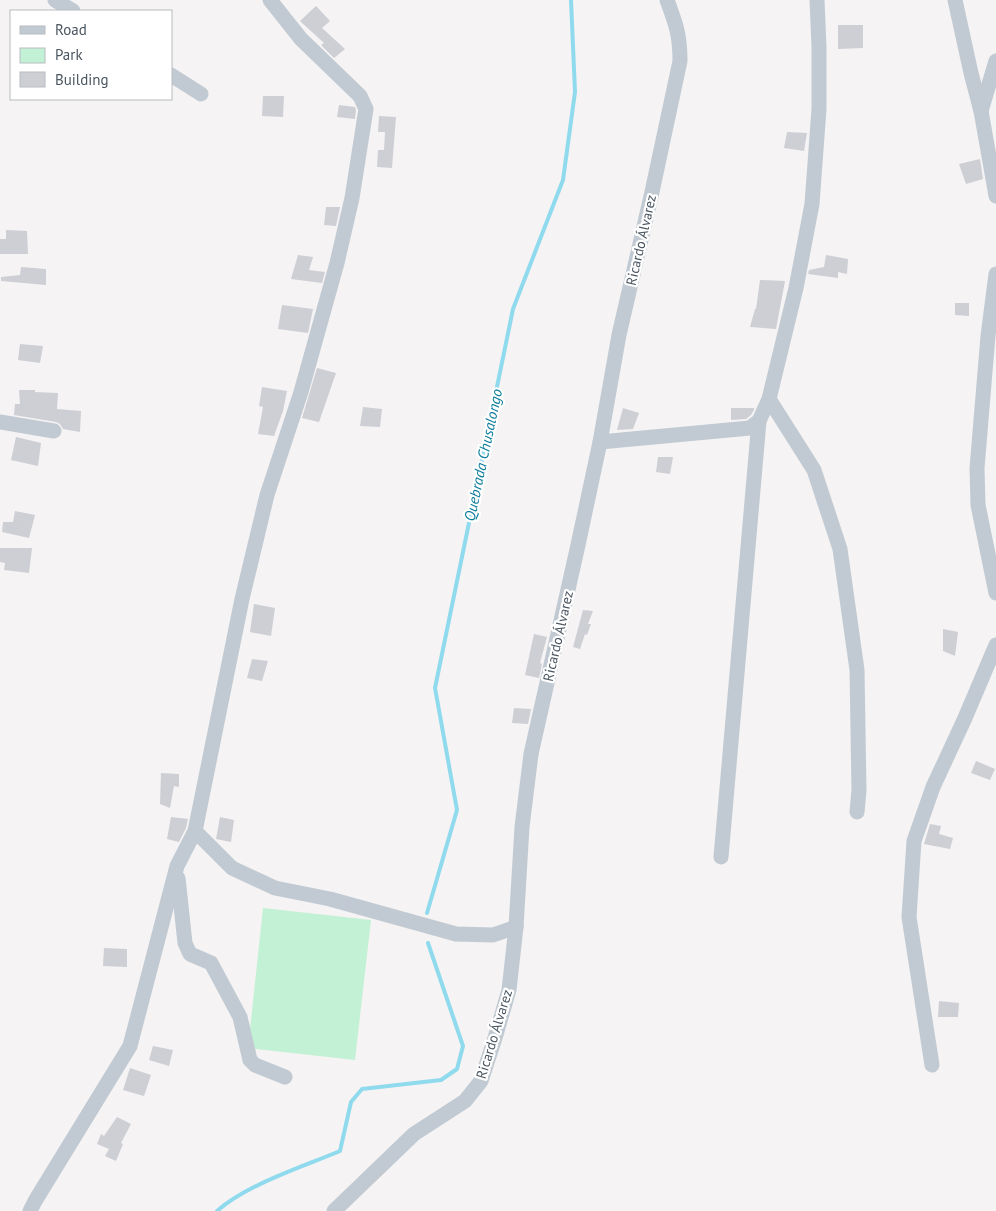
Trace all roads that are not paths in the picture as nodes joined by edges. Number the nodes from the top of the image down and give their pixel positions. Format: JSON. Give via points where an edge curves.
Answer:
{"nodes":[{"id":1,"x":55,"y":0,"type":"edge"},
{"id":2,"x":270,"y":0,"type":"edge"},
{"id":3,"x":667,"y":0,"type":"edge"},
{"id":4,"x":817,"y":0,"type":"edge"},
{"id":5,"x":955,"y":0,"type":"edge"},
{"id":6,"x":71,"y":10,"type":"edge"},
{"id":7,"x":996,"y":62,"type":"edge"},
{"id":8,"x":172,"y":76,"type":"edge"},
{"id":9,"x":200,"y":94,"type":"dead end"},
{"id":10,"x":981,"y":111,"type":"junction"},
{"id":11,"x":996,"y":196,"type":"edge"},
{"id":12,"x":996,"y":274,"type":"edge"},
{"id":13,"x":769,"y":399,"type":"junction"},
{"id":14,"x":759,"y":421,"type":"junction"},
{"id":15,"x":0,"y":422,"type":"edge"},
{"id":16,"x":54,"y":431,"type":"dead end"},
{"id":17,"x":600,"y":442,"type":"junction"},
{"id":18,"x":996,"y":593,"type":"edge"},
{"id":19,"x":996,"y":645,"type":"edge"},
{"id":20,"x":857,"y":812,"type":"dead end"},
{"id":21,"x":195,"y":831,"type":"junction"},
{"id":22,"x":721,"y":857,"type":"dead end"},
{"id":23,"x":177,"y":866,"type":"junction"},
{"id":24,"x":516,"y":927,"type":"junction"},
{"id":25,"x":932,"y":1065,"type":"dead end"},
{"id":26,"x":285,"y":1077,"type":"dead end"},
{"id":27,"x":30,"y":1211,"type":"edge"},
{"id":28,"x":334,"y":1211,"type":"edge"}],
"edges":[{"from":1,"to":6,"type":"street"},
{"from":2,"to":21,"type":"street","via":[[301,39],[360,96],[366,109],[352,198],[337,263],[301,392],[267,495],[242,600]]},
{"from":3,"to":17,"type":"street","name":"Ricardo Álvarez","via":[[678,28],[680,61],[619,335]]},
{"from":4,"to":13,"type":"street","via":[[819,109],[812,204]]},
{"from":5,"to":10,"type":"street"},
{"from":7,"to":10,"type":"street"},
{"from":8,"to":9,"type":"street"},
{"from":10,"to":11,"type":"street"},
{"from":12,"to":18,"type":"street","via":[[977,468],[978,505]]},
{"from":13,"to":14,"type":"street"},
{"from":13,"to":20,"type":"street","via":[[814,470],[840,549],[857,670]]},
{"from":14,"to":17,"type":"street","via":[[750,428]]},
{"from":14,"to":22,"type":"street"},
{"from":15,"to":16,"type":"street"},
{"from":17,"to":24,"type":"street","name":"Ricardo Álvarez","via":[[531,754],[522,827]]},
{"from":19,"to":25,"type":"street","via":[[933,786],[914,841],[909,917]]},
{"from":21,"to":23,"type":"street"},
{"from":21,"to":24,"type":"street","via":[[232,868],[275,888],[330,899],[456,934],[493,935]]},
{"from":23,"to":26,"type":"street","via":[[185,943],[190,954],[211,963],[240,1017],[250,1060]]},
{"from":23,"to":27,"type":"street","via":[[130,1046]]},
{"from":24,"to":28,"type":"street","name":"Ricardo Álvarez","via":[[509,990],[481,1081],[465,1101],[414,1134]]}]}
